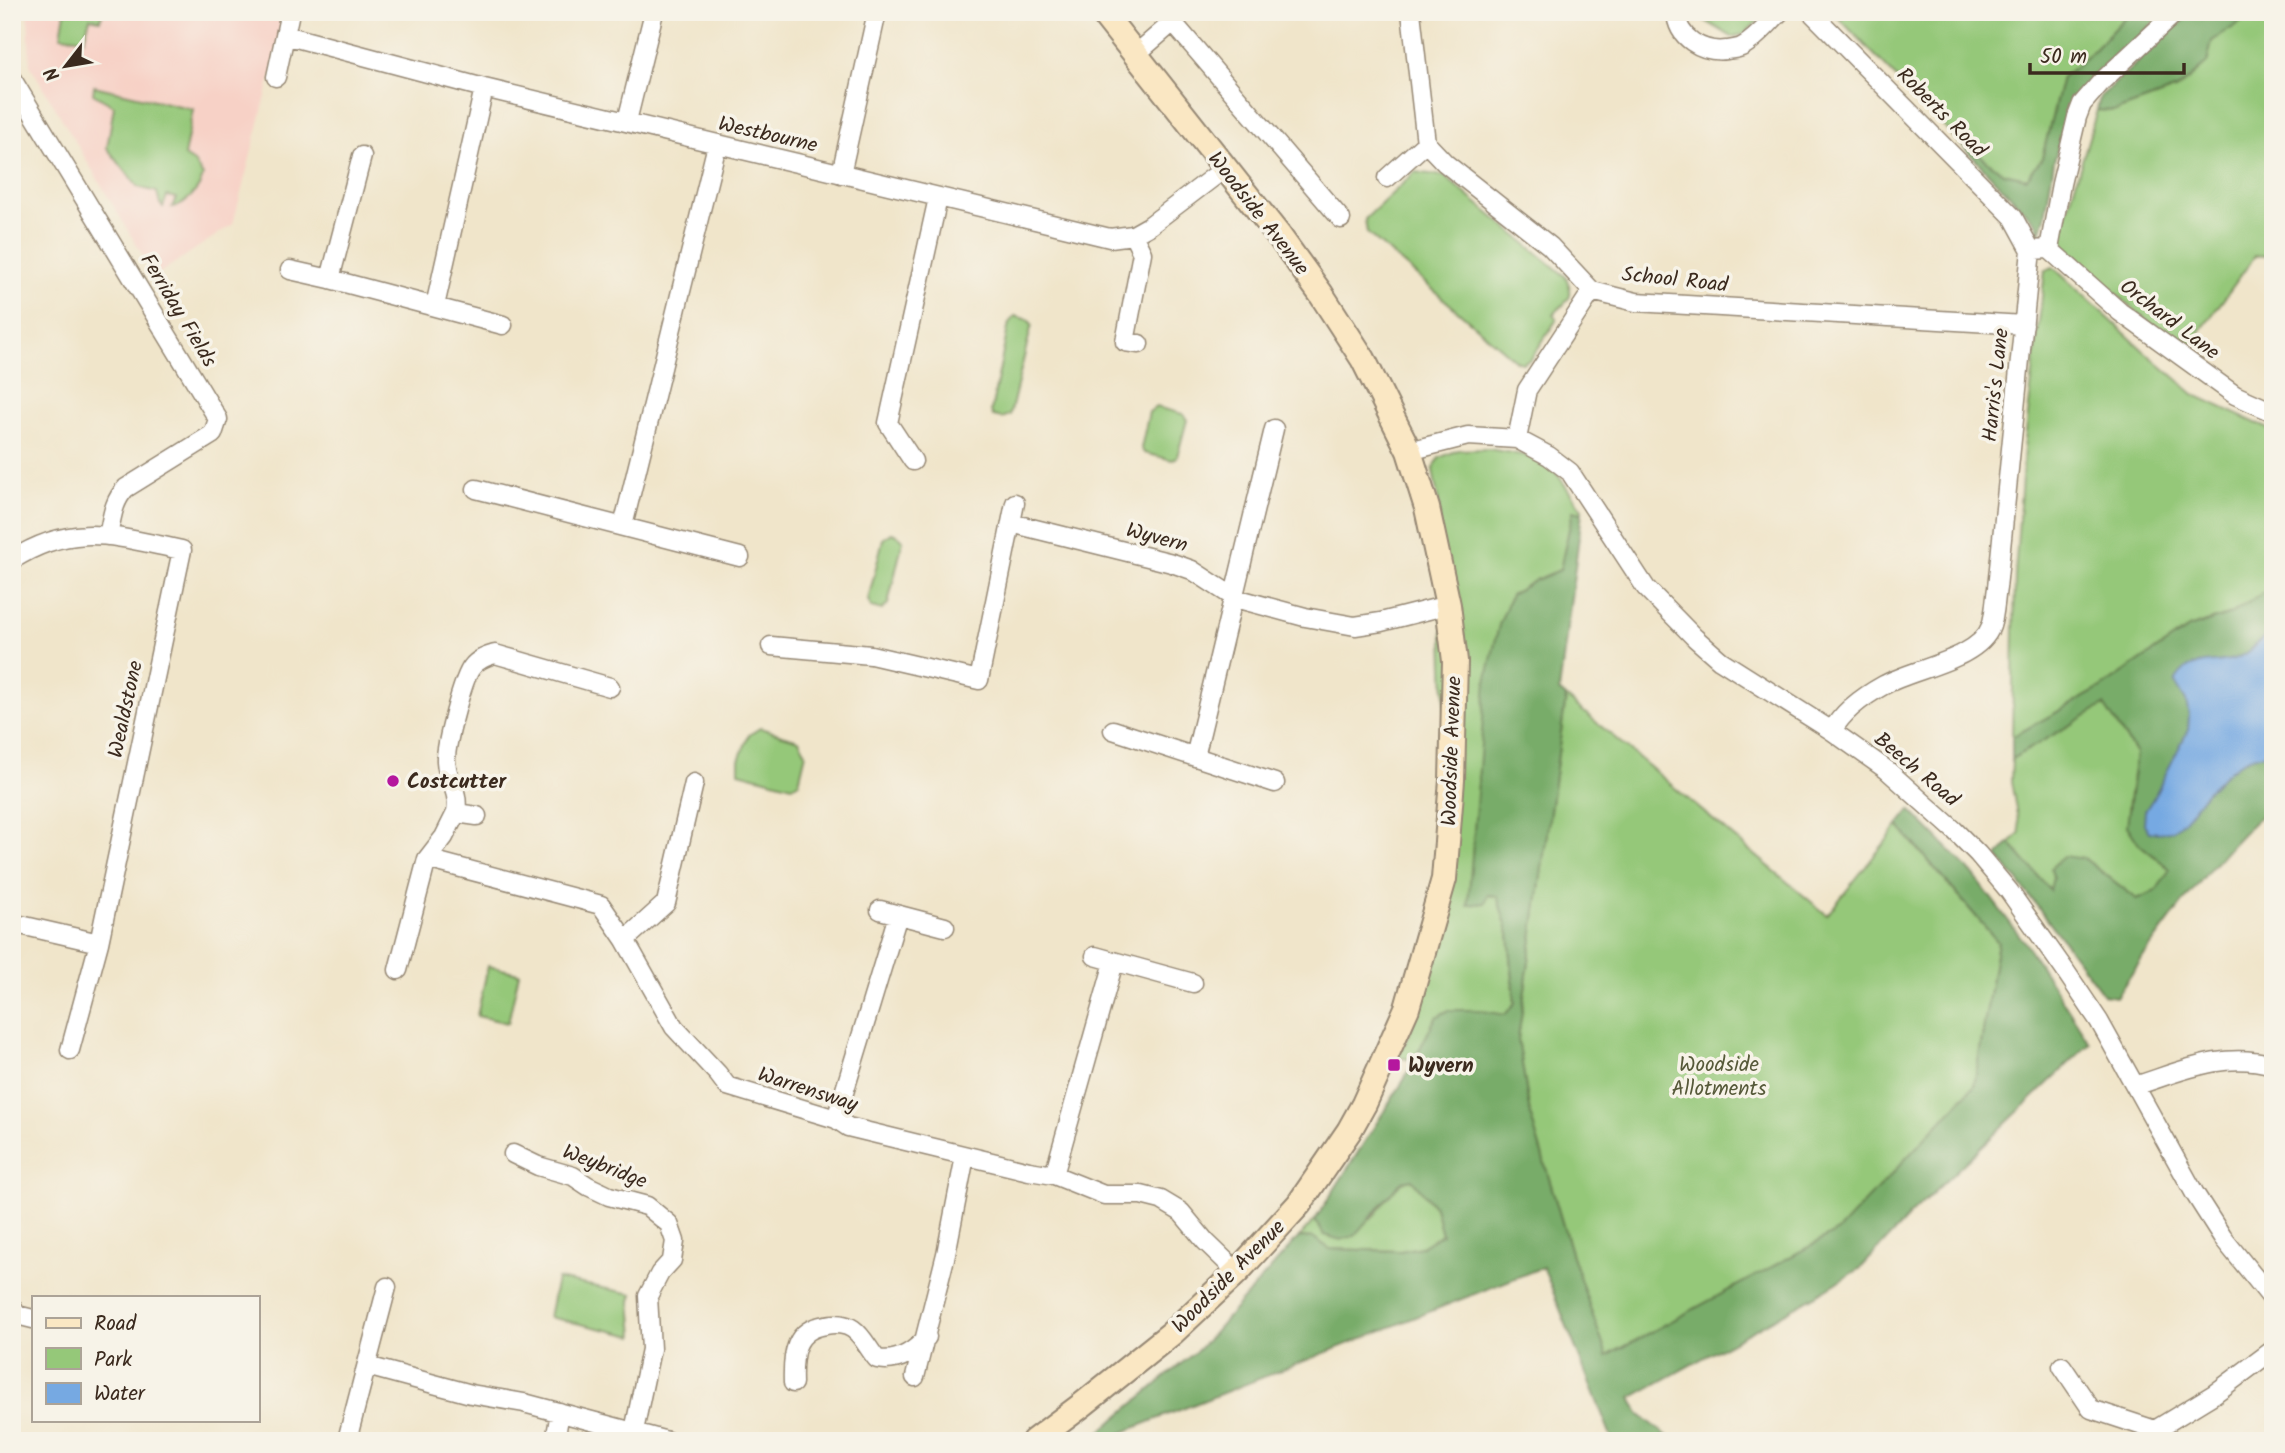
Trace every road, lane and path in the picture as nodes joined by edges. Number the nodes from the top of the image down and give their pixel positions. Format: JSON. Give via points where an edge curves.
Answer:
{"nodes":[{"id":1,"x":290,"y":12,"type":"edge"},
{"id":2,"x":654,"y":12,"type":"edge"},
{"id":3,"x":877,"y":12,"type":"edge"},
{"id":4,"x":1102,"y":12,"type":"edge"},
{"id":5,"x":1410,"y":12,"type":"edge"},
{"id":6,"x":1676,"y":12,"type":"edge"},
{"id":7,"x":1780,"y":12,"type":"edge"},
{"id":8,"x":1811,"y":12,"type":"edge"},
{"id":9,"x":2176,"y":12,"type":"edge"},
{"id":10,"x":1168,"y":18,"type":"edge"},
{"id":11,"x":285,"y":35,"type":"junction"},
{"id":12,"x":1135,"y":55,"type":"junction"},
{"id":13,"x":276,"y":77,"type":"dead end"},
{"id":14,"x":12,"y":79,"type":"edge"},
{"id":15,"x":484,"y":88,"type":"junction"},
{"id":16,"x":627,"y":121,"type":"junction"},
{"id":17,"x":1426,"y":143,"type":"junction"},
{"id":18,"x":717,"y":145,"type":"junction"},
{"id":19,"x":362,"y":156,"type":"dead end"},
{"id":20,"x":1224,"y":169,"type":"junction"},
{"id":21,"x":841,"y":174,"type":"junction"},
{"id":22,"x":1387,"y":178,"type":"dead end"},
{"id":23,"x":938,"y":198,"type":"junction"},
{"id":24,"x":1341,"y":219,"type":"dead end"},
{"id":25,"x":1133,"y":235,"type":"junction"},
{"id":26,"x":2040,"y":250,"type":"junction"},
{"id":27,"x":290,"y":270,"type":"dead end"},
{"id":28,"x":330,"y":279,"type":"junction"},
{"id":29,"x":1592,"y":291,"type":"junction"},
{"id":30,"x":435,"y":306,"type":"junction"},
{"id":31,"x":503,"y":325,"type":"dead end"},
{"id":32,"x":2024,"y":325,"type":"junction"},
{"id":33,"x":1139,"y":344,"type":"dead end"},
{"id":34,"x":2273,"y":412,"type":"edge"},
{"id":35,"x":1274,"y":429,"type":"dead end"},
{"id":36,"x":1517,"y":439,"type":"junction"},
{"id":37,"x":1409,"y":451,"type":"junction"},
{"id":38,"x":913,"y":461,"type":"dead end"},
{"id":39,"x":476,"y":489,"type":"dead end"},
{"id":40,"x":1016,"y":503,"type":"dead end"},
{"id":41,"x":1011,"y":523,"type":"junction"},
{"id":42,"x":623,"y":526,"type":"junction"},
{"id":43,"x":108,"y":536,"type":"junction"},
{"id":44,"x":740,"y":556,"type":"dead end"},
{"id":45,"x":12,"y":560,"type":"edge"},
{"id":46,"x":1235,"y":598,"type":"junction"},
{"id":47,"x":1448,"y":605,"type":"junction"},
{"id":48,"x":771,"y":646,"type":"dead end"},
{"id":49,"x":610,"y":687,"type":"dead end"},
{"id":50,"x":1113,"y":730,"type":"dead end"},
{"id":51,"x":1832,"y":731,"type":"junction"},
{"id":52,"x":1195,"y":757,"type":"junction"},
{"id":53,"x":694,"y":783,"type":"dead end"},
{"id":54,"x":1275,"y":783,"type":"dead end"},
{"id":55,"x":456,"y":813,"type":"junction"},
{"id":56,"x":477,"y":816,"type":"dead end"},
{"id":57,"x":428,"y":859,"type":"junction"},
{"id":58,"x":880,"y":910,"type":"dead end"},
{"id":59,"x":898,"y":915,"type":"junction"},
{"id":60,"x":12,"y":923,"type":"edge"},
{"id":61,"x":945,"y":927,"type":"dead end"},
{"id":62,"x":625,"y":940,"type":"junction"},
{"id":63,"x":99,"y":943,"type":"junction"},
{"id":64,"x":1096,"y":956,"type":"dead end"},
{"id":65,"x":1114,"y":962,"type":"junction"},
{"id":66,"x":398,"y":970,"type":"dead end"},
{"id":67,"x":1193,"y":983,"type":"dead end"},
{"id":68,"x":70,"y":1050,"type":"dead end"},
{"id":69,"x":2273,"y":1065,"type":"edge"},
{"id":70,"x":2135,"y":1086,"type":"junction"},
{"id":71,"x":836,"y":1119,"type":"junction"},
{"id":72,"x":513,"y":1154,"type":"dead end"},
{"id":73,"x":965,"y":1156,"type":"junction"},
{"id":74,"x":1054,"y":1175,"type":"junction"},
{"id":75,"x":1237,"y":1272,"type":"junction"},
{"id":76,"x":387,"y":1287,"type":"dead end"},
{"id":77,"x":2273,"y":1300,"type":"edge"},
{"id":78,"x":927,"y":1337,"type":"junction"},
{"id":79,"x":2273,"y":1350,"type":"edge"},
{"id":80,"x":2062,"y":1366,"type":"dead end"},
{"id":81,"x":367,"y":1367,"type":"junction"},
{"id":82,"x":915,"y":1377,"type":"dead end"},
{"id":83,"x":793,"y":1383,"type":"dead end"},
{"id":84,"x":560,"y":1412,"type":"junction"},
{"id":85,"x":634,"y":1431,"type":"junction"},
{"id":86,"x":2153,"y":1435,"type":"edge"},
{"id":87,"x":347,"y":1440,"type":"edge"},
{"id":88,"x":555,"y":1441,"type":"edge"},
{"id":89,"x":667,"y":1441,"type":"edge"},
{"id":90,"x":1034,"y":1441,"type":"edge"}],
"edges":[{"from":1,"to":11,"type":"street"},
{"from":2,"to":16,"type":"street"},
{"from":3,"to":21,"type":"street"},
{"from":4,"to":12,"type":"street","name":"Woodside Avenue"},
{"from":5,"to":17,"type":"street"},
{"from":6,"to":7,"type":"street","via":[[1677,24],[1689,40],[1707,50],[1722,50],[1742,48]]},
{"from":8,"to":26,"type":"street","name":"Roberts Road"},
{"from":9,"to":26,"type":"street","name":"Harris's Lane","via":[[2082,104]]},
{"from":10,"to":12,"type":"street"},
{"from":10,"to":24,"type":"street"},
{"from":11,"to":13,"type":"street"},
{"from":11,"to":15,"type":"street","name":"Westbourne"},
{"from":12,"to":20,"type":"street","name":"Woodside Avenue"},
{"from":14,"to":43,"type":"street","name":"Ferriday Fields","via":[[218,419],[213,434],[118,496]]},
{"from":15,"to":16,"type":"street","name":"Westbourne"},
{"from":15,"to":30,"type":"street"},
{"from":16,"to":18,"type":"street","name":"Westbourne"},
{"from":17,"to":22,"type":"street"},
{"from":17,"to":29,"type":"street","name":"School Road","via":[[1550,246]]},
{"from":18,"to":21,"type":"street","name":"Westbourne"},
{"from":18,"to":42,"type":"street"},
{"from":19,"to":28,"type":"street"},
{"from":20,"to":25,"type":"street"},
{"from":20,"to":37,"type":"street","name":"Woodside Avenue","via":[[1321,294],[1363,359]]},
{"from":21,"to":23,"type":"street","name":"Westbourne"},
{"from":23,"to":25,"type":"street","name":"Westbourne","via":[[1111,238]]},
{"from":23,"to":38,"type":"street","via":[[888,423]]},
{"from":25,"to":33,"type":"street","via":[[1142,253],[1125,342]]},
{"from":26,"to":32,"type":"street","name":"Harris's Lane"},
{"from":26,"to":34,"type":"street","name":"Orchard Lane","via":[[2235,395]]},
{"from":27,"to":28,"type":"street"},
{"from":28,"to":30,"type":"street"},
{"from":29,"to":32,"type":"street","name":"School Road","via":[[1636,302]]},
{"from":29,"to":36,"type":"street","via":[[1527,390]]},
{"from":30,"to":31,"type":"street"},
{"from":32,"to":51,"type":"street","name":"Harris's Lane","via":[[1991,627],[1978,646],[1867,696]]},
{"from":35,"to":46,"type":"street"},
{"from":36,"to":37,"type":"street","name":"Beech Road","via":[[1468,436]]},
{"from":36,"to":51,"type":"street","name":"Beech Road","via":[[1570,472],[1646,588],[1695,638],[1737,671]]},
{"from":37,"to":47,"type":"street","name":"Woodside Avenue"},
{"from":39,"to":42,"type":"street"},
{"from":40,"to":41,"type":"street"},
{"from":41,"to":46,"type":"street","name":"Wyvern","via":[[1192,570]]},
{"from":41,"to":48,"type":"street","via":[[979,680],[871,655]]},
{"from":42,"to":44,"type":"street"},
{"from":43,"to":45,"type":"street","name":"Wealdstone","via":[[68,536]]},
{"from":43,"to":63,"type":"street","name":"Wealdstone","via":[[182,550]]},
{"from":46,"to":47,"type":"street","name":"Wyvern","via":[[1354,626]]},
{"from":46,"to":52,"type":"street"},
{"from":47,"to":75,"type":"street","name":"Woodside Avenue","via":[[1455,661],[1444,879],[1407,1008],[1349,1131],[1299,1203]]},
{"from":49,"to":55,"type":"street","via":[[495,654],[470,668],[446,759],[456,790]]},
{"from":50,"to":52,"type":"street"},
{"from":51,"to":70,"type":"street","name":"Beech Road","via":[[1924,801],[1978,854],[2031,920],[2099,1021]]},
{"from":52,"to":54,"type":"street"},
{"from":53,"to":62,"type":"street","via":[[666,903]]},
{"from":55,"to":56,"type":"street"},
{"from":55,"to":57,"type":"street"},
{"from":57,"to":62,"type":"street","name":"Warrensway","via":[[601,905]]},
{"from":57,"to":66,"type":"street"},
{"from":58,"to":59,"type":"street"},
{"from":59,"to":61,"type":"street"},
{"from":59,"to":71,"type":"street"},
{"from":60,"to":63,"type":"street"},
{"from":62,"to":71,"type":"street","name":"Warrensway","via":[[674,1027],[727,1086]]},
{"from":63,"to":68,"type":"street","name":"Wealdstone"},
{"from":64,"to":65,"type":"street"},
{"from":65,"to":67,"type":"street"},
{"from":65,"to":74,"type":"street"},
{"from":69,"to":70,"type":"street","via":[[2225,1059]]},
{"from":70,"to":77,"type":"street","name":"Beech Road","via":[[2195,1195]]},
{"from":71,"to":73,"type":"street","name":"Warrensway","via":[[848,1127]]},
{"from":72,"to":85,"type":"street","name":"Weybridge","via":[[573,1176],[609,1196],[647,1206],[669,1224],[674,1250],[649,1296],[651,1349]]},
{"from":73,"to":74,"type":"street","name":"Warrensway"},
{"from":73,"to":78,"type":"street"},
{"from":74,"to":75,"type":"street","name":"Warrensway","via":[[1104,1195],[1160,1200],[1181,1212]]},
{"from":75,"to":90,"type":"street","name":"Woodside Avenue","via":[[1172,1333]]},
{"from":76,"to":81,"type":"street"},
{"from":78,"to":82,"type":"street"},
{"from":78,"to":83,"type":"street","via":[[916,1348],[887,1361],[877,1359],[851,1327],[816,1326],[797,1344]]},
{"from":79,"to":86,"type":"street"},
{"from":80,"to":86,"type":"street","via":[[2091,1409]]},
{"from":81,"to":84,"type":"street"},
{"from":81,"to":87,"type":"street"},
{"from":84,"to":85,"type":"street"},
{"from":84,"to":88,"type":"street"},
{"from":85,"to":89,"type":"street"}]}
